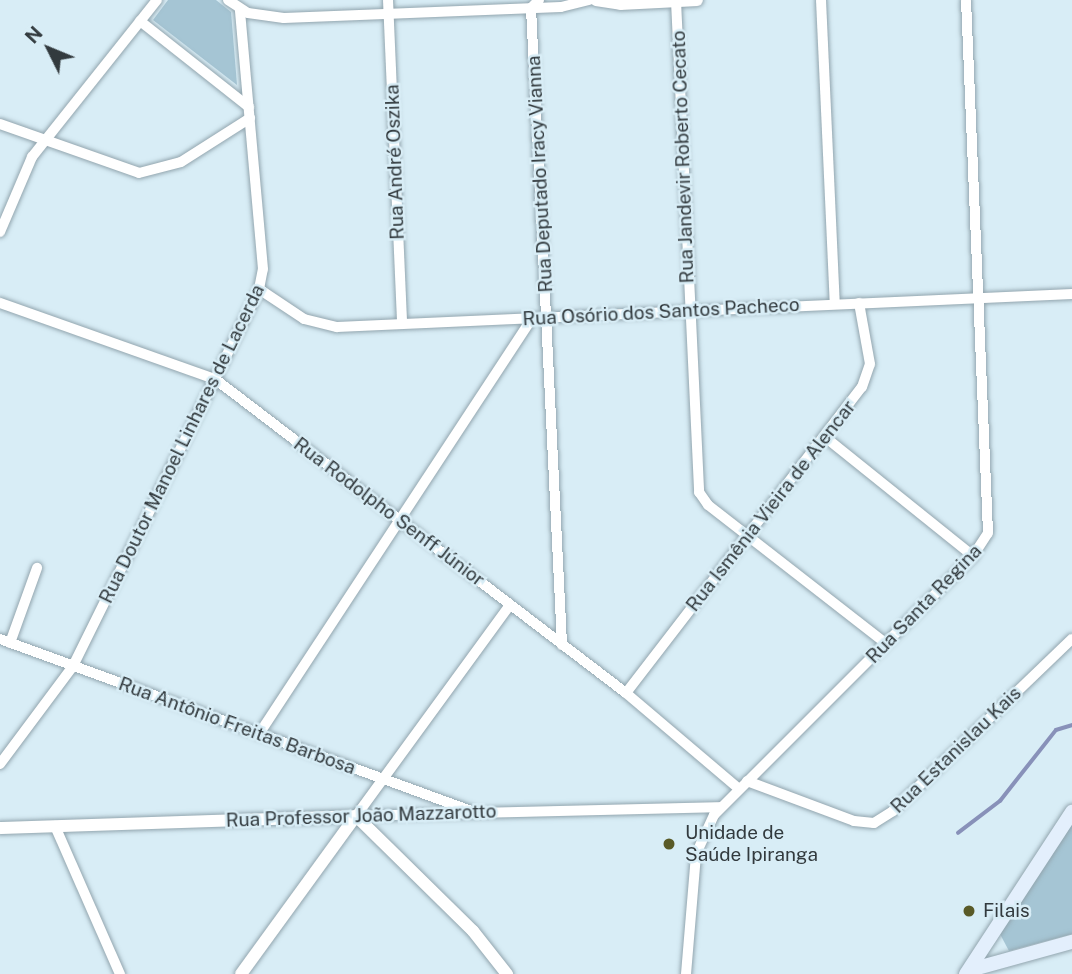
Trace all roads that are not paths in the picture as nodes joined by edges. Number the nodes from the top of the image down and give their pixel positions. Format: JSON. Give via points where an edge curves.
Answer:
{"nodes":[{"id":1,"x":156,"y":0,"type":"edge"},
{"id":2,"x":228,"y":0,"type":"edge"},
{"id":3,"x":388,"y":0,"type":"edge"},
{"id":4,"x":589,"y":0,"type":"edge"},
{"id":5,"x":596,"y":0,"type":"edge"},
{"id":6,"x":697,"y":0,"type":"edge"},
{"id":7,"x":821,"y":0,"type":"edge"},
{"id":8,"x":966,"y":0,"type":"edge"},
{"id":9,"x":676,"y":1,"type":"edge"},
{"id":10,"x":535,"y":4,"type":"edge"},
{"id":11,"x":240,"y":10,"type":"junction"},
{"id":12,"x":388,"y":14,"type":"junction"},
{"id":13,"x":140,"y":21,"type":"junction"},
{"id":14,"x":249,"y":112,"type":"junction"},
{"id":15,"x":0,"y":124,"type":"edge"},
{"id":16,"x":45,"y":141,"type":"junction"},
{"id":17,"x":0,"y":232,"type":"edge"},
{"id":18,"x":259,"y":289,"type":"junction"},
{"id":19,"x":1072,"y":294,"type":"edge"},
{"id":20,"x":978,"y":298,"type":"junction"},
{"id":21,"x":0,"y":303,"type":"edge"},
{"id":22,"x":859,"y":303,"type":"junction"},
{"id":23,"x":835,"y":304,"type":"junction"},
{"id":24,"x":690,"y":311,"type":"junction"},
{"id":25,"x":547,"y":317,"type":"junction"},
{"id":26,"x":532,"y":318,"type":"junction"},
{"id":27,"x":402,"y":324,"type":"junction"},
{"id":28,"x":215,"y":379,"type":"junction"},
{"id":29,"x":825,"y":437,"type":"junction"},
{"id":30,"x":399,"y":520,"type":"junction"},
{"id":31,"x":748,"y":536,"type":"junction"},
{"id":32,"x":973,"y":556,"type":"junction"},
{"id":33,"x":37,"y":568,"type":"dead end"},
{"id":34,"x":510,"y":605,"type":"junction"},
{"id":35,"x":1072,"y":639,"type":"edge"},
{"id":36,"x":5,"y":641,"type":"edge"},
{"id":37,"x":885,"y":643,"type":"junction"},
{"id":38,"x":562,"y":645,"type":"junction"},
{"id":39,"x":74,"y":666,"type":"junction"},
{"id":40,"x":626,"y":693,"type":"junction"},
{"id":41,"x":259,"y":734,"type":"junction"},
{"id":42,"x":0,"y":764,"type":"edge"},
{"id":43,"x":383,"y":779,"type":"junction"},
{"id":44,"x":747,"y":781,"type":"junction"},
{"id":45,"x":739,"y":789,"type":"junction"},
{"id":46,"x":721,"y":807,"type":"junction"},
{"id":47,"x":474,"y":812,"type":"junction"},
{"id":48,"x":1072,"y":812,"type":"edge"},
{"id":49,"x":356,"y":816,"type":"junction"},
{"id":50,"x":55,"y":826,"type":"junction"},
{"id":51,"x":0,"y":828,"type":"edge"},
{"id":52,"x":1072,"y":942,"type":"edge"},
{"id":53,"x":968,"y":972,"type":"edge"},
{"id":54,"x":120,"y":974,"type":"edge"},
{"id":55,"x":241,"y":974,"type":"edge"},
{"id":56,"x":507,"y":974,"type":"edge"},
{"id":57,"x":686,"y":974,"type":"edge"}],
"edges":[{"from":1,"to":13,"type":"street"},
{"from":2,"to":11,"type":"street"},
{"from":3,"to":12,"type":"street","name":"Rua André Oszika"},
{"from":4,"to":10,"type":"street"},
{"from":5,"to":9,"type":"street"},
{"from":6,"to":9,"type":"street"},
{"from":7,"to":23,"type":"street"},
{"from":8,"to":20,"type":"street","name":"Rua Santa Regina"},
{"from":9,"to":24,"type":"street","name":"Rua Jandevir Roberto Cecato"},
{"from":10,"to":12,"type":"street"},
{"from":10,"to":25,"type":"street","name":"Rua Deputado Iracy Vianna"},
{"from":11,"to":12,"type":"street","via":[[284,18]]},
{"from":11,"to":14,"type":"street","name":"Rua Doutor Manoel Linhares de Lacerda"},
{"from":12,"to":27,"type":"street","name":"Rua André Oszika"},
{"from":13,"to":14,"type":"street"},
{"from":13,"to":16,"type":"street"},
{"from":14,"to":16,"type":"street","via":[[181,162],[153,172],[125,171]]},
{"from":14,"to":18,"type":"street","name":"Rua Doutor Manoel Linhares de Lacerda","via":[[263,270]]},
{"from":15,"to":16,"type":"street"},
{"from":16,"to":17,"type":"street","via":[[18,182]]},
{"from":18,"to":27,"type":"street","name":"Rua Osório dos Santos Pacheco","via":[[314,323]]},
{"from":18,"to":28,"type":"street","name":"Rua Doutor Manoel Linhares de Lacerda"},
{"from":19,"to":20,"type":"street","name":"Rua Osório dos Santos Pacheco"},
{"from":20,"to":22,"type":"street","name":"Rua Osório dos Santos Pacheco"},
{"from":20,"to":32,"type":"street","name":"Rua Santa Regina","via":[[988,524],[985,541]]},
{"from":21,"to":28,"type":"street","name":"Rua Rodolpho Senff Júnior"},
{"from":22,"to":23,"type":"street","name":"Rua Osório dos Santos Pacheco"},
{"from":22,"to":29,"type":"street","name":"Rua Ismênia Vieira de Alencar","via":[[870,351],[867,376]]},
{"from":23,"to":24,"type":"street","name":"Rua Osório dos Santos Pacheco"},
{"from":24,"to":25,"type":"street","name":"Rua Osório dos Santos Pacheco"},
{"from":24,"to":31,"type":"street","name":"Rua Jandevir Roberto Cecato","via":[[697,487],[708,505]]},
{"from":25,"to":26,"type":"street","name":"Rua Osório dos Santos Pacheco"},
{"from":25,"to":38,"type":"street","name":"Rua Deputado Iracy Vianna"},
{"from":26,"to":27,"type":"street","name":"Rua Osório dos Santos Pacheco"},
{"from":26,"to":30,"type":"street"},
{"from":28,"to":30,"type":"street","name":"Rua Rodolpho Senff Júnior"},
{"from":28,"to":39,"type":"street","name":"Rua Doutor Manoel Linhares de Lacerda"},
{"from":29,"to":31,"type":"street","name":"Rua Ismênia Vieira de Alencar"},
{"from":29,"to":32,"type":"street"},
{"from":30,"to":34,"type":"street","name":"Rua Rodolpho Senff Júnior"},
{"from":30,"to":41,"type":"street"},
{"from":31,"to":37,"type":"street","name":"Rua Jandevir Roberto Cecato"},
{"from":31,"to":40,"type":"street","name":"Rua Ismênia Vieira de Alencar"},
{"from":32,"to":37,"type":"street","name":"Rua Santa Regina"},
{"from":33,"to":36,"type":"street"},
{"from":34,"to":38,"type":"street","name":"Rua Rodolpho Senff Júnior"},
{"from":34,"to":43,"type":"street"},
{"from":35,"to":44,"type":"street","name":"Rua Estanislau Kais","via":[[893,811],[874,823],[853,821]]},
{"from":36,"to":39,"type":"street","name":"Rua Antônio Freitas Barbosa"},
{"from":37,"to":44,"type":"street","name":"Rua Santa Regina"},
{"from":38,"to":40,"type":"street","name":"Rua Rodolpho Senff Júnior"},
{"from":39,"to":41,"type":"street","name":"Rua Antônio Freitas Barbosa"},
{"from":39,"to":42,"type":"street","name":"Rua Doutor Manoel Linhares de Lacerda"},
{"from":40,"to":45,"type":"street","name":"Rua Rodolpho Senff Júnior"},
{"from":41,"to":43,"type":"street","name":"Rua Antônio Freitas Barbosa"},
{"from":43,"to":47,"type":"street","name":"Rua Antônio Freitas Barbosa"},
{"from":43,"to":49,"type":"street"},
{"from":44,"to":45,"type":"street","name":"Rua Santa Regina"},
{"from":45,"to":46,"type":"street","name":"Rua Santa Regina"},
{"from":46,"to":47,"type":"street","name":"Rua Professor João Mazzarotto"},
{"from":46,"to":57,"type":"street","name":"Rua Santa Regina","via":[[706,827],[696,854]]},
{"from":47,"to":49,"type":"street","name":"Rua Professor João Mazzarotto"},
{"from":48,"to":53,"type":"main road"},
{"from":49,"to":50,"type":"street","name":"Rua Professor João Mazzarotto"},
{"from":49,"to":55,"type":"street"},
{"from":49,"to":56,"type":"street","via":[[474,931]]},
{"from":50,"to":51,"type":"street","name":"Rua Professor João Mazzarotto"},
{"from":50,"to":54,"type":"street"},
{"from":52,"to":53,"type":"main road"}]}
